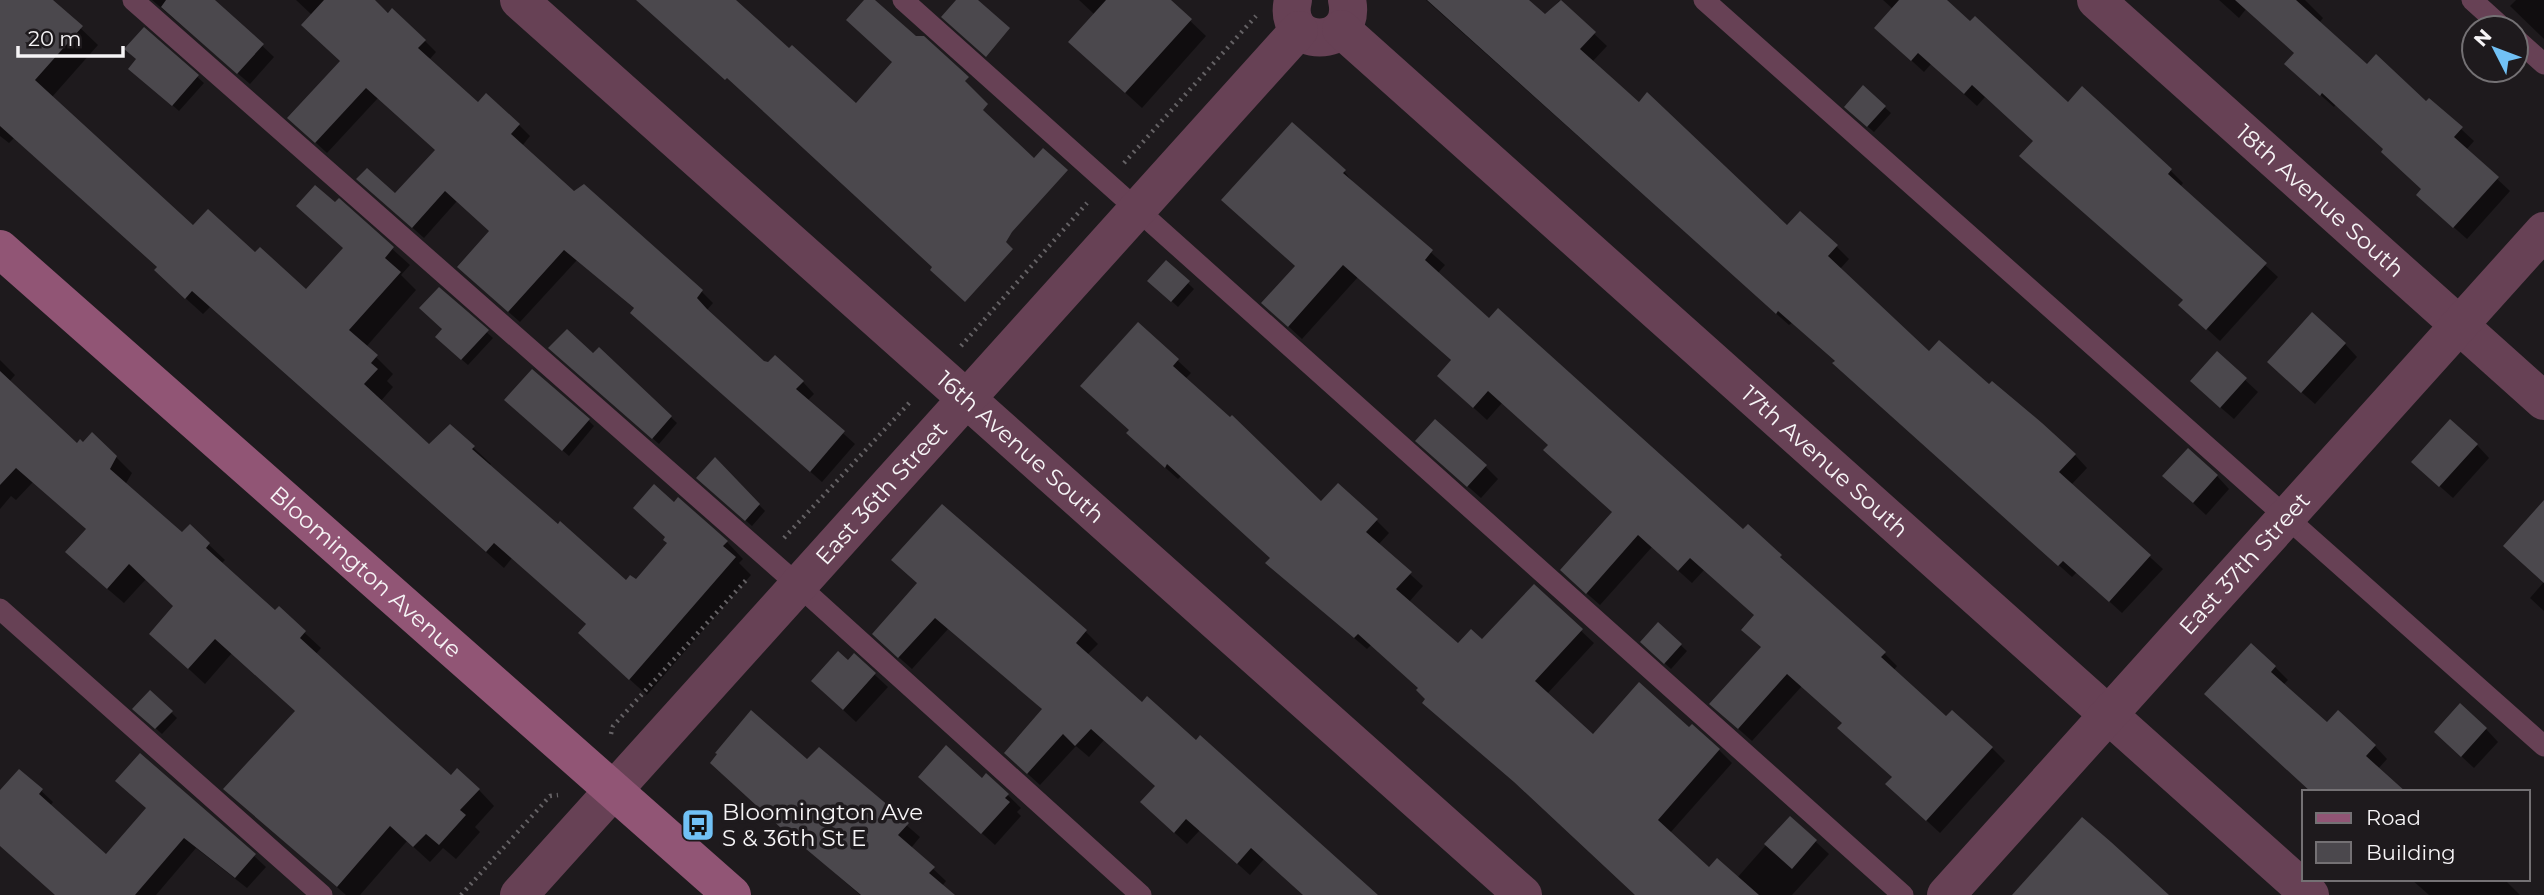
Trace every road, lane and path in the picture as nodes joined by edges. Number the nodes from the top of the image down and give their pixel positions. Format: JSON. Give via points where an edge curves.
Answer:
{"nodes":[{"id":1,"x":133,"y":0,"type":"edge"},
{"id":2,"x":519,"y":0,"type":"edge"},
{"id":3,"x":903,"y":0,"type":"edge"},
{"id":4,"x":1704,"y":0,"type":"edge"},
{"id":5,"x":2096,"y":0,"type":"edge"},
{"id":6,"x":2472,"y":0,"type":"edge"},
{"id":7,"x":1344,"y":14,"type":"edge"},
{"id":8,"x":2488,"y":14,"type":"edge"},
{"id":9,"x":1296,"y":15,"type":"edge"},
{"id":10,"x":2530,"y":52,"type":"edge"},
{"id":11,"x":2544,"y":64,"type":"edge"},
{"id":12,"x":1137,"y":209,"type":"junction"},
{"id":13,"x":2544,"y":232,"type":"edge"},
{"id":14,"x":4,"y":262,"type":"edge"},
{"id":15,"x":2459,"y":324,"type":"junction"},
{"id":16,"x":965,"y":397,"type":"junction"},
{"id":17,"x":2544,"y":401,"type":"edge"},
{"id":18,"x":2287,"y":515,"type":"junction"},
{"id":19,"x":799,"y":585,"type":"junction"},
{"id":20,"x":0,"y":609,"type":"edge"},
{"id":21,"x":2108,"y":717,"type":"junction"},
{"id":22,"x":2544,"y":746,"type":"edge"},
{"id":23,"x":615,"y":790,"type":"junction"},
{"id":24,"x":558,"y":795,"type":"dead end"},
{"id":25,"x":322,"y":895,"type":"edge"},
{"id":26,"x":461,"y":895,"type":"edge"},
{"id":27,"x":519,"y":895,"type":"edge"},
{"id":28,"x":732,"y":895,"type":"edge"},
{"id":29,"x":1141,"y":895,"type":"edge"},
{"id":30,"x":1523,"y":895,"type":"edge"},
{"id":31,"x":1903,"y":895,"type":"edge"},
{"id":32,"x":1946,"y":895,"type":"edge"},
{"id":33,"x":2310,"y":895,"type":"edge"}],
"edges":[{"from":1,"to":19,"type":"lane"},
{"from":2,"to":16,"type":"street","name":"16th Avenue South"},
{"from":3,"to":12,"type":"lane"},
{"from":4,"to":18,"type":"lane"},
{"from":5,"to":15,"type":"street","name":"18th Avenue South"},
{"from":6,"to":8,"type":"lane"},
{"from":7,"to":9,"type":"street","via":[[1334,35],[1317,38]]},
{"from":7,"to":21,"type":"street","name":"17th Avenue South"},
{"from":9,"to":12,"type":"street","name":"East 36th Street"},
{"from":10,"to":11,"type":"lane"},
{"from":12,"to":16,"type":"street","name":"East 36th Street"},
{"from":12,"to":31,"type":"lane"},
{"from":13,"to":15,"type":"street","name":"East 37th Street"},
{"from":14,"to":23,"type":"street","name":"Bloomington Avenue"},
{"from":15,"to":17,"type":"street","name":"18th Avenue South"},
{"from":15,"to":18,"type":"street","name":"East 37th Street"},
{"from":16,"to":19,"type":"street","name":"East 36th Street"},
{"from":16,"to":30,"type":"street","name":"16th Avenue South"},
{"from":18,"to":21,"type":"street","name":"East 37th Street"},
{"from":18,"to":22,"type":"lane"},
{"from":19,"to":23,"type":"street","name":"East 36th Street"},
{"from":19,"to":29,"type":"lane"},
{"from":20,"to":25,"type":"lane"},
{"from":21,"to":32,"type":"street","name":"East 37th Street"},
{"from":21,"to":33,"type":"street","name":"17th Avenue South"},
{"from":23,"to":27,"type":"street","name":"East 36th Street"},
{"from":23,"to":28,"type":"street","name":"Bloomington Avenue"},
{"from":24,"to":26,"type":"path","via":[[550,796]]}]}
